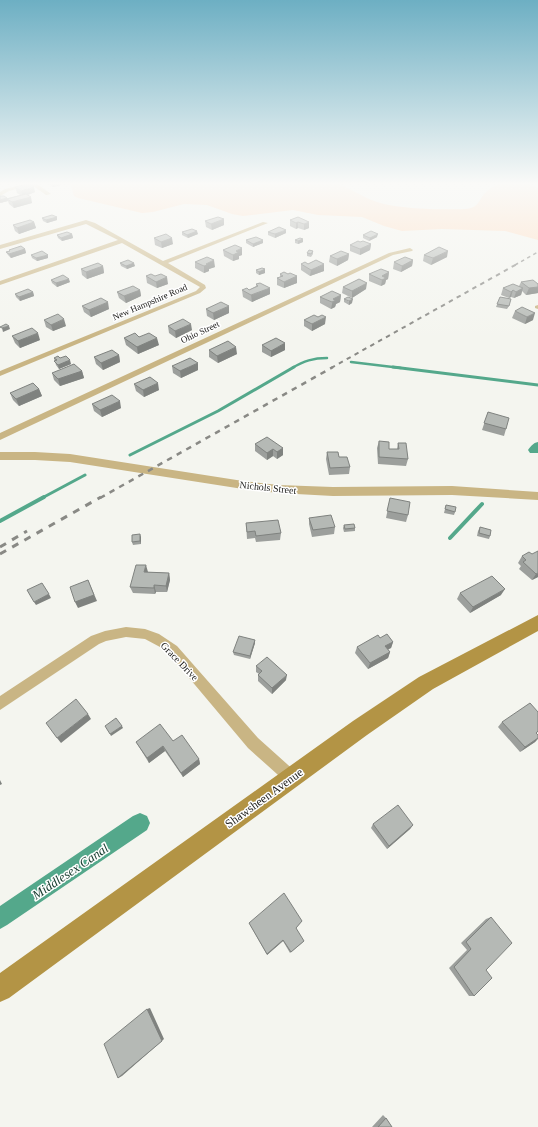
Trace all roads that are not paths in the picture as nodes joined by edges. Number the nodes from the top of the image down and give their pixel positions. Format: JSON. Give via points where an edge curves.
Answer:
{"nodes":[{"id":1,"x":39,"y":236,"type":"edge"},
{"id":2,"x":112,"y":236,"type":"edge"},
{"id":3,"x":233,"y":236,"type":"edge"},
{"id":4,"x":122,"y":241,"type":"junction"},
{"id":5,"x":0,"y":247,"type":"edge"},
{"id":6,"x":410,"y":250,"type":"dead end"},
{"id":7,"x":163,"y":263,"type":"junction"},
{"id":8,"x":0,"y":282,"type":"edge"},
{"id":9,"x":0,"y":374,"type":"edge"},
{"id":10,"x":0,"y":437,"type":"edge"},
{"id":11,"x":0,"y":456,"type":"edge"},
{"id":12,"x":538,"y":496,"type":"edge"},
{"id":13,"x":538,"y":622,"type":"edge"},
{"id":14,"x":0,"y":704,"type":"edge"},
{"id":15,"x":292,"y":778,"type":"junction"},
{"id":16,"x":0,"y":989,"type":"edge"}],
"edges":[{"from":1,"to":5,"type":"street","name":"New Hampshire Road"},
{"from":2,"to":4,"type":"street","name":"New Hampshire Road"},
{"from":3,"to":7,"type":"street"},
{"from":4,"to":7,"type":"street","name":"New Hampshire Road"},
{"from":4,"to":8,"type":"street"},
{"from":6,"to":10,"type":"street","name":"Ohio Street","via":[[391,254]]},
{"from":7,"to":9,"type":"street","name":"New Hampshire Road","via":[[201,284],[203,288]]},
{"from":11,"to":12,"type":"street","name":"Nichols Street","via":[[61,457],[278,489],[322,492],[450,490]]},
{"from":13,"to":15,"type":"main road","name":"Shawsheen Avenue","via":[[426,683]]},
{"from":14,"to":15,"type":"street","name":"Grace Drive","via":[[95,640],[127,632],[148,634],[173,650],[253,743]]},
{"from":15,"to":16,"type":"main road","name":"Shawsheen Avenue"}]}
